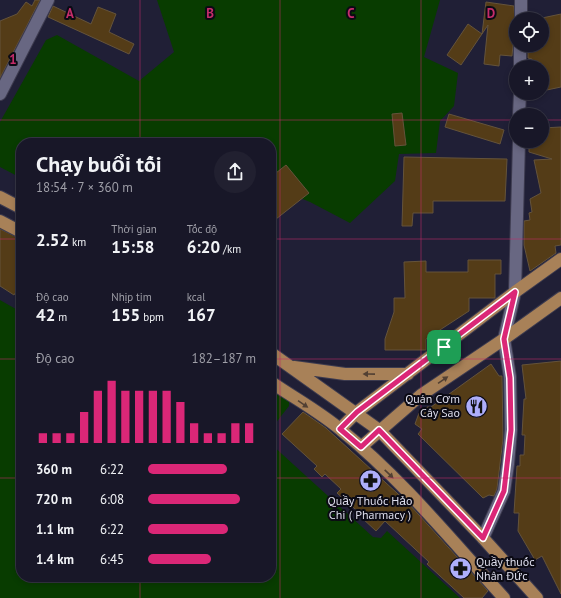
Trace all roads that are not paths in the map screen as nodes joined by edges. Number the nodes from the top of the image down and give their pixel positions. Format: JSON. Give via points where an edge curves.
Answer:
{"nodes":[{"id":1,"x":48,"y":0,"type":"edge"},
{"id":2,"x":521,"y":0,"type":"edge"},
{"id":3,"x":521,"y":12,"type":"edge"},
{"id":4,"x":0,"y":94,"type":"edge"},
{"id":5,"x":519,"y":148,"type":"edge"},
{"id":6,"x":0,"y":197,"type":"edge"},
{"id":7,"x":16,"y":206,"type":"edge"},
{"id":8,"x":0,"y":221,"type":"edge"},
{"id":9,"x":16,"y":229,"type":"edge"},
{"id":10,"x":561,"y":260,"type":"edge"},
{"id":11,"x":515,"y":292,"type":"junction"},
{"id":12,"x":561,"y":298,"type":"edge"},
{"id":13,"x":504,"y":339,"type":"junction"},
{"id":14,"x":276,"y":355,"type":"edge"},
{"id":15,"x":292,"y":366,"type":"junction"},
{"id":16,"x":408,"y":374,"type":"junction"},
{"id":17,"x":276,"y":385,"type":"edge"},
{"id":18,"x":357,"y":412,"type":"junction"},
{"id":19,"x":340,"y":429,"type":"junction"},
{"id":20,"x":379,"y":430,"type":"junction"},
{"id":21,"x":361,"y":447,"type":"junction"},
{"id":22,"x":483,"y":538,"type":"junction"},
{"id":23,"x":504,"y":598,"type":"edge"},
{"id":24,"x":537,"y":598,"type":"edge"}],
"edges":[{"from":1,"to":4,"type":"street"},
{"from":2,"to":3,"type":"street"},
{"from":5,"to":11,"type":"street"},
{"from":6,"to":7,"type":"main road"},
{"from":8,"to":9,"type":"main road"},
{"from":10,"to":11,"type":"main road"},
{"from":11,"to":13,"type":"street"},
{"from":11,"to":16,"type":"main road"},
{"from":12,"to":13,"type":"main road"},
{"from":20,"to":13,"type":"main road","one_way":true,"via":[[421,395]]},
{"from":13,"to":22,"type":"street","via":[[510,378],[511,430],[508,464],[504,491]]},
{"from":14,"to":15,"type":"main road"},
{"from":16,"to":15,"type":"main road","one_way":true,"via":[[345,374]]},
{"from":15,"to":18,"type":"main road"},
{"from":16,"to":18,"type":"main road"},
{"from":17,"to":19,"type":"main road","one_way":true},
{"from":18,"to":19,"type":"main road"},
{"from":18,"to":20,"type":"main road"},
{"from":19,"to":21,"type":"main road"},
{"from":20,"to":21,"type":"main road"},
{"from":20,"to":22,"type":"main road"},
{"from":21,"to":23,"type":"main road","one_way":true,"via":[[400,485]]},
{"from":22,"to":24,"type":"main road"}]}
